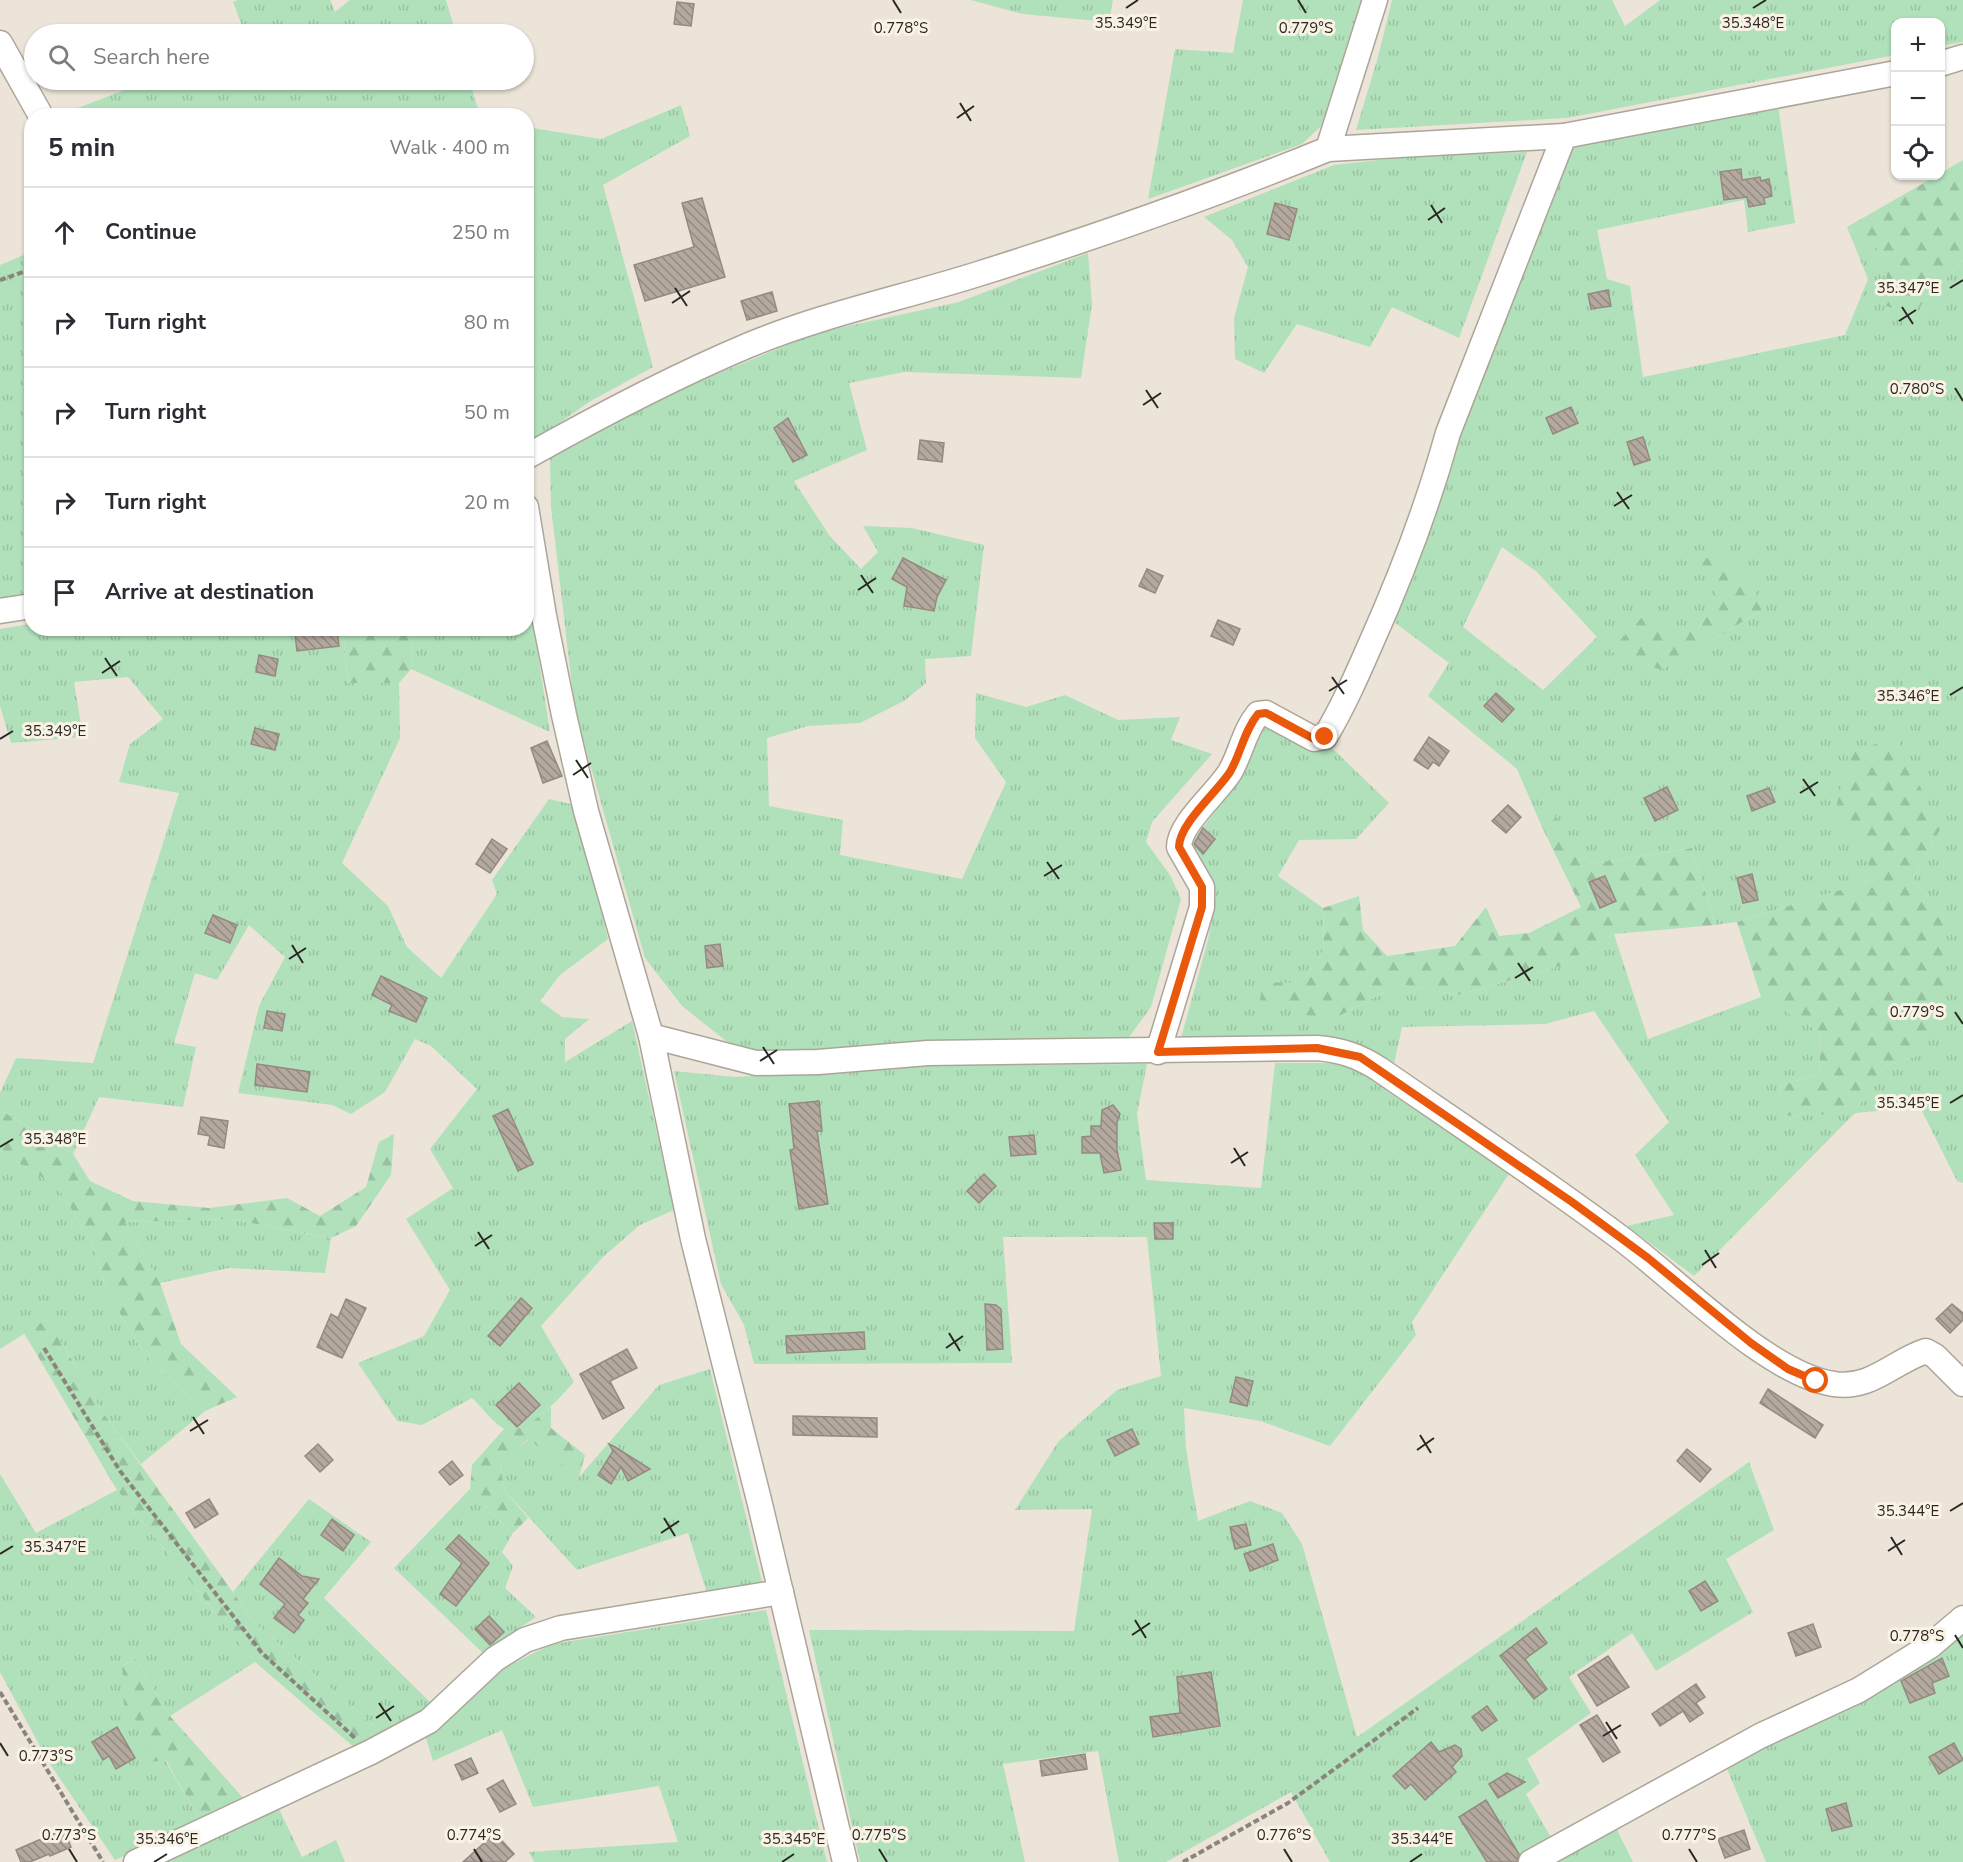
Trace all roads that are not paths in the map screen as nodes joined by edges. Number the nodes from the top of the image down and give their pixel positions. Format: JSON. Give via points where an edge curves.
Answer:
{"nodes":[{"id":1,"x":1375,"y":0,"type":"edge"},
{"id":2,"x":0,"y":43,"type":"edge"},
{"id":3,"x":1963,"y":57,"type":"edge"},
{"id":4,"x":1945,"y":63,"type":"edge"},
{"id":5,"x":1891,"y":74,"type":"edge"},
{"id":6,"x":24,"y":86,"type":"edge"},
{"id":7,"x":26,"y":90,"type":"edge"},
{"id":8,"x":37,"y":108,"type":"edge"},
{"id":9,"x":1564,"y":136,"type":"junction"},
{"id":10,"x":1328,"y":149,"type":"junction"},
{"id":11,"x":534,"y":453,"type":"edge"},
{"id":12,"x":534,"y":555,"type":"edge"},
{"id":13,"x":24,"y":608,"type":"edge"},
{"id":14,"x":0,"y":612,"type":"edge"},
{"id":15,"x":651,"y":1036,"type":"junction"},
{"id":16,"x":1158,"y":1052,"type":"junction"},
{"id":17,"x":1963,"y":1384,"type":"edge"},
{"id":18,"x":781,"y":1592,"type":"junction"},
{"id":19,"x":1963,"y":1618,"type":"edge"},
{"id":20,"x":136,"y":1862,"type":"edge"},
{"id":21,"x":845,"y":1862,"type":"edge"},
{"id":22,"x":1531,"y":1862,"type":"edge"}],
"edges":[{"from":1,"to":10,"type":"street"},
{"from":2,"to":6,"type":"street"},
{"from":3,"to":4,"type":"street"},
{"from":5,"to":9,"type":"street"},
{"from":7,"to":8,"type":"street"},
{"from":9,"to":10,"type":"street"},
{"from":9,"to":16,"type":"street","via":[[1448,433],[1403,572],[1339,713],[1325,737],[1314,739],[1266,713],[1258,714],[1230,771],[1182,834],[1179,847],[1202,887],[1202,907]]},
{"from":10,"to":11,"type":"street","via":[[1211,196],[1092,237],[846,310],[749,345],[599,416]]},
{"from":12,"to":15,"type":"street","via":[[586,811]]},
{"from":13,"to":14,"type":"street"},
{"from":15,"to":16,"type":"street","via":[[756,1063],[928,1053]]},
{"from":15,"to":18,"type":"street","via":[[693,1239]]},
{"from":16,"to":17,"type":"street","via":[[1317,1048],[1360,1057],[1572,1202],[1788,1369],[1831,1384],[1857,1384],[1926,1352]]},
{"from":18,"to":20,"type":"street","via":[[561,1628],[525,1640],[495,1659],[429,1721]]},
{"from":18,"to":21,"type":"street"},
{"from":19,"to":22,"type":"street","via":[[1930,1646],[1859,1690],[1760,1736]]}]}
